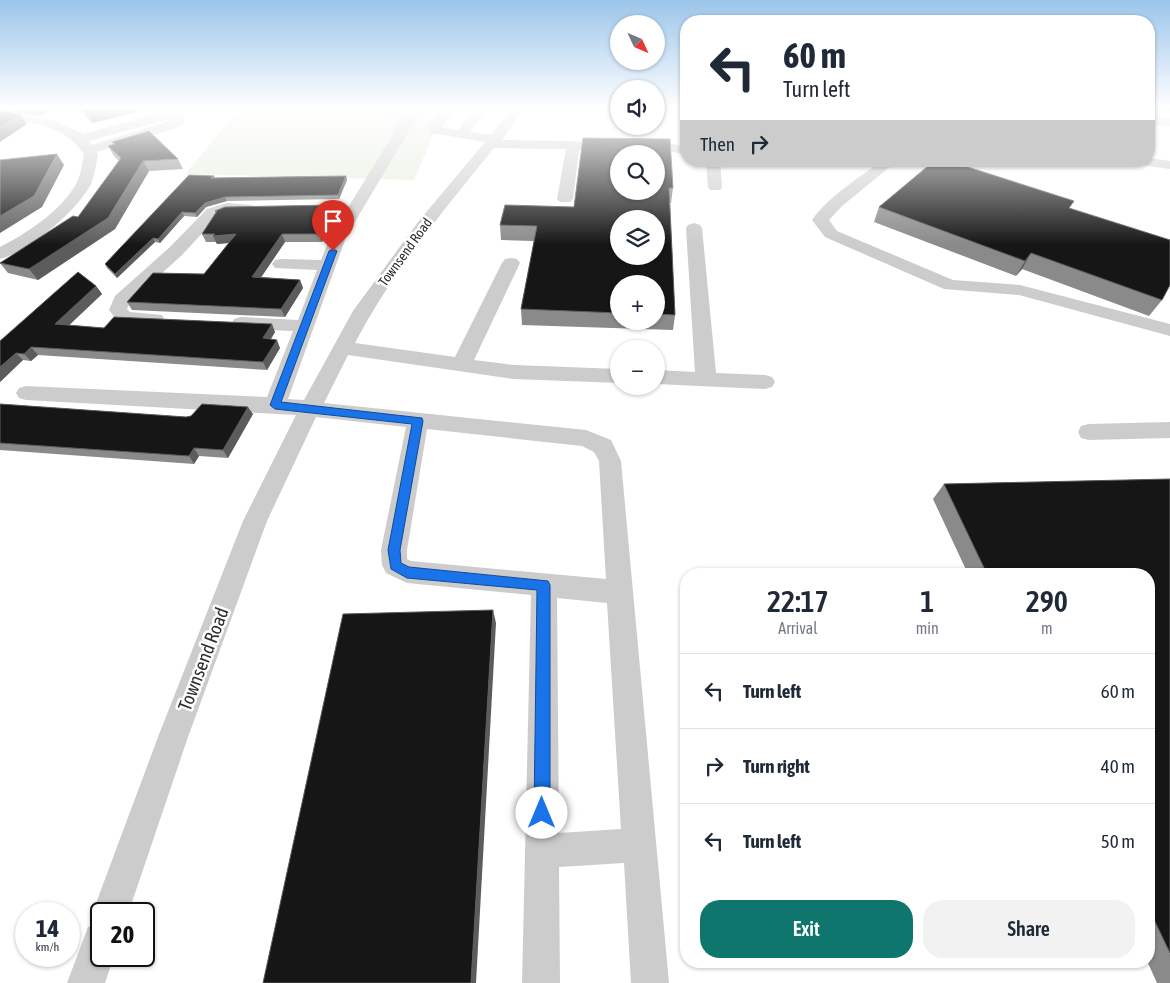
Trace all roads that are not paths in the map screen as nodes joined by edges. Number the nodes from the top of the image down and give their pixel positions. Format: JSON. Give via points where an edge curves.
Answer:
{"nodes":[{"id":1,"x":90,"y":153,"type":"edge"},
{"id":2,"x":384,"y":153,"type":"edge"},
{"id":3,"x":484,"y":153,"type":"edge"},
{"id":4,"x":572,"y":153,"type":"edge"},
{"id":5,"x":1155,"y":162,"type":"edge"},
{"id":6,"x":1170,"y":164,"type":"edge"},
{"id":7,"x":713,"y":167,"type":"edge"},
{"id":8,"x":882,"y":167,"type":"edge"},
{"id":9,"x":715,"y":187,"type":"dead end"},
{"id":10,"x":565,"y":198,"type":"dead end"},
{"id":11,"x":336,"y":206,"type":"dead end"},
{"id":12,"x":356,"y":206,"type":"junction"},
{"id":13,"x":267,"y":208,"type":"edge"},
{"id":14,"x":694,"y":228,"type":"dead end"},
{"id":15,"x":0,"y":254,"type":"edge"},
{"id":16,"x":511,"y":263,"type":"dead end"},
{"id":17,"x":281,"y":264,"type":"dead end"},
{"id":18,"x":328,"y":265,"type":"junction"},
{"id":19,"x":175,"y":320,"type":"edge"},
{"id":20,"x":224,"y":322,"type":"edge"},
{"id":21,"x":304,"y":326,"type":"junction"},
{"id":22,"x":1170,"y":330,"type":"edge"},
{"id":23,"x":342,"y":348,"type":"junction"},
{"id":24,"x":461,"y":364,"type":"junction"},
{"id":25,"x":610,"y":376,"type":"edge"},
{"id":26,"x":665,"y":377,"type":"edge"},
{"id":27,"x":706,"y":379,"type":"junction"},
{"id":28,"x":765,"y":382,"type":"dead end"},
{"id":29,"x":26,"y":393,"type":"dead end"},
{"id":30,"x":275,"y":405,"type":"junction"},
{"id":31,"x":310,"y":410,"type":"junction"},
{"id":32,"x":418,"y":421,"type":"junction"},
{"id":33,"x":1170,"y":430,"type":"edge"},
{"id":34,"x":1089,"y":432,"type":"dead end"},
{"id":35,"x":544,"y":585,"type":"junction"},
{"id":36,"x":620,"y":592,"type":"junction"},
{"id":37,"x":639,"y":845,"type":"junction"},
{"id":38,"x":542,"y":851,"type":"junction"},
{"id":39,"x":114,"y":902,"type":"edge"},
{"id":40,"x":92,"y":967,"type":"edge"},
{"id":41,"x":86,"y":983,"type":"edge"},
{"id":42,"x":541,"y":983,"type":"edge"},
{"id":43,"x":650,"y":983,"type":"edge"}],
"edges":[{"from":1,"to":15,"type":"street","via":[[88,174],[76,195],[48,222]]},
{"from":2,"to":12,"type":"street"},
{"from":3,"to":23,"type":"street","name":"Townsend Road","via":[[424,225],[360,315]]},
{"from":4,"to":10,"type":"street"},
{"from":5,"to":6,"type":"street"},
{"from":7,"to":9,"type":"street"},
{"from":8,"to":22,"type":"street","via":[[836,203],[820,220],[831,234],[950,285],[1020,290]]},
{"from":11,"to":12,"type":"street"},
{"from":12,"to":18,"type":"street","via":[[338,237]]},
{"from":13,"to":19,"type":"street","via":[[227,208],[213,212],[176,251],[121,300],[118,310],[125,318]]},
{"from":14,"to":27,"type":"street"},
{"from":16,"to":24,"type":"street"},
{"from":17,"to":18,"type":"street"},
{"from":18,"to":21,"type":"street"},
{"from":20,"to":21,"type":"street"},
{"from":21,"to":30,"type":"street"},
{"from":23,"to":24,"type":"street"},
{"from":23,"to":31,"type":"street","name":"Townsend Road"},
{"from":24,"to":25,"type":"street","via":[[514,372]]},
{"from":26,"to":27,"type":"street"},
{"from":27,"to":28,"type":"street"},
{"from":29,"to":30,"type":"street"},
{"from":30,"to":31,"type":"street"},
{"from":31,"to":32,"type":"street"},
{"from":31,"to":39,"type":"street","name":"Townsend Road","via":[[255,521]]},
{"from":32,"to":35,"type":"street","via":[[394,550],[395,566],[407,572]]},
{"from":32,"to":36,"type":"street","via":[[586,438],[603,446],[610,462]]},
{"from":33,"to":34,"type":"street"},
{"from":35,"to":36,"type":"street"},
{"from":35,"to":38,"type":"street"},
{"from":36,"to":37,"type":"street"},
{"from":37,"to":38,"type":"street"},
{"from":37,"to":43,"type":"street"},
{"from":38,"to":42,"type":"street"},
{"from":40,"to":41,"type":"street"}]}
